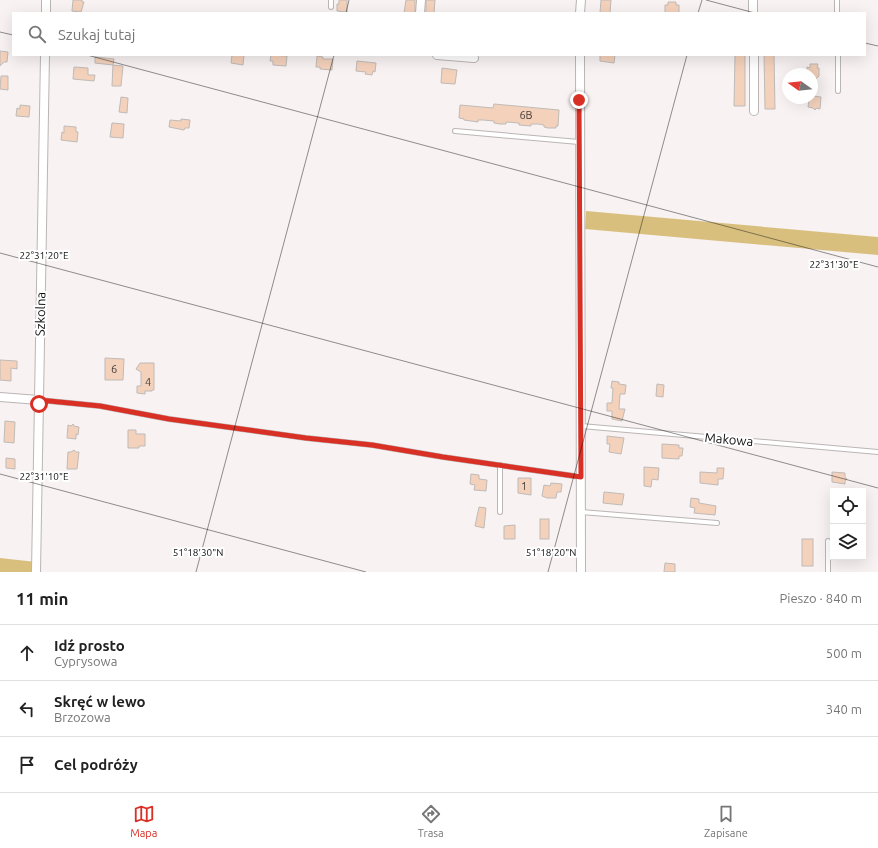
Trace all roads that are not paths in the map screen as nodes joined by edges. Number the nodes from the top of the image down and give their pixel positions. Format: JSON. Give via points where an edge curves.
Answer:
{"nodes":[{"id":1,"x":46,"y":0,"type":"edge"},
{"id":2,"x":331,"y":0,"type":"edge"},
{"id":3,"x":421,"y":0,"type":"edge"},
{"id":4,"x":580,"y":0,"type":"edge"},
{"id":5,"x":753,"y":0,"type":"edge"},
{"id":6,"x":837,"y":0,"type":"edge"},
{"id":7,"x":331,"y":7,"type":"dead end"},
{"id":8,"x":46,"y":12,"type":"edge"},
{"id":9,"x":420,"y":12,"type":"edge"},
{"id":10,"x":580,"y":12,"type":"edge"},
{"id":11,"x":753,"y":12,"type":"edge"},
{"id":12,"x":837,"y":12,"type":"edge"},
{"id":13,"x":45,"y":56,"type":"edge"},
{"id":14,"x":449,"y":56,"type":"edge"},
{"id":15,"x":580,"y":56,"type":"edge"},
{"id":16,"x":754,"y":56,"type":"edge"},
{"id":17,"x":838,"y":56,"type":"edge"},
{"id":18,"x":474,"y":58,"type":"dead end"},
{"id":19,"x":838,"y":90,"type":"dead end"},
{"id":20,"x":754,"y":111,"type":"dead end"},
{"id":21,"x":455,"y":131,"type":"dead end"},
{"id":22,"x":579,"y":142,"type":"junction"},
{"id":23,"x":0,"y":397,"type":"edge"},
{"id":24,"x":39,"y":400,"type":"junction"},
{"id":25,"x":581,"y":426,"type":"junction"},
{"id":26,"x":878,"y":452,"type":"edge"},
{"id":27,"x":500,"y":465,"type":"junction"},
{"id":28,"x":581,"y":477,"type":"junction"},
{"id":29,"x":500,"y":512,"type":"dead end"},
{"id":30,"x":581,"y":512,"type":"junction"},
{"id":31,"x":717,"y":523,"type":"dead end"},
{"id":32,"x":828,"y":541,"type":"dead end"},
{"id":33,"x":36,"y":572,"type":"edge"},
{"id":34,"x":581,"y":572,"type":"edge"},
{"id":35,"x":828,"y":572,"type":"edge"}],
"edges":[{"from":1,"to":8,"type":"street"},
{"from":2,"to":7,"type":"lane"},
{"from":3,"to":9,"type":"street"},
{"from":4,"to":10,"type":"street"},
{"from":5,"to":11,"type":"street"},
{"from":6,"to":12,"type":"lane"},
{"from":13,"to":24,"type":"street","name":"Szkolna"},
{"from":14,"to":18,"type":"street"},
{"from":15,"to":22,"type":"street"},
{"from":16,"to":20,"type":"street"},
{"from":17,"to":19,"type":"lane"},
{"from":21,"to":22,"type":"lane"},
{"from":22,"to":25,"type":"street"},
{"from":23,"to":24,"type":"street"},
{"from":24,"to":27,"type":"lane","via":[[100,406],[169,419],[372,445]]},
{"from":24,"to":33,"type":"street","name":"Szkolna"},
{"from":25,"to":26,"type":"lane","name":"Makowa"},
{"from":25,"to":28,"type":"street"},
{"from":27,"to":28,"type":"lane"},
{"from":27,"to":29,"type":"lane"},
{"from":28,"to":30,"type":"street"},
{"from":30,"to":31,"type":"lane"},
{"from":30,"to":34,"type":"street"},
{"from":32,"to":35,"type":"lane"}]}
